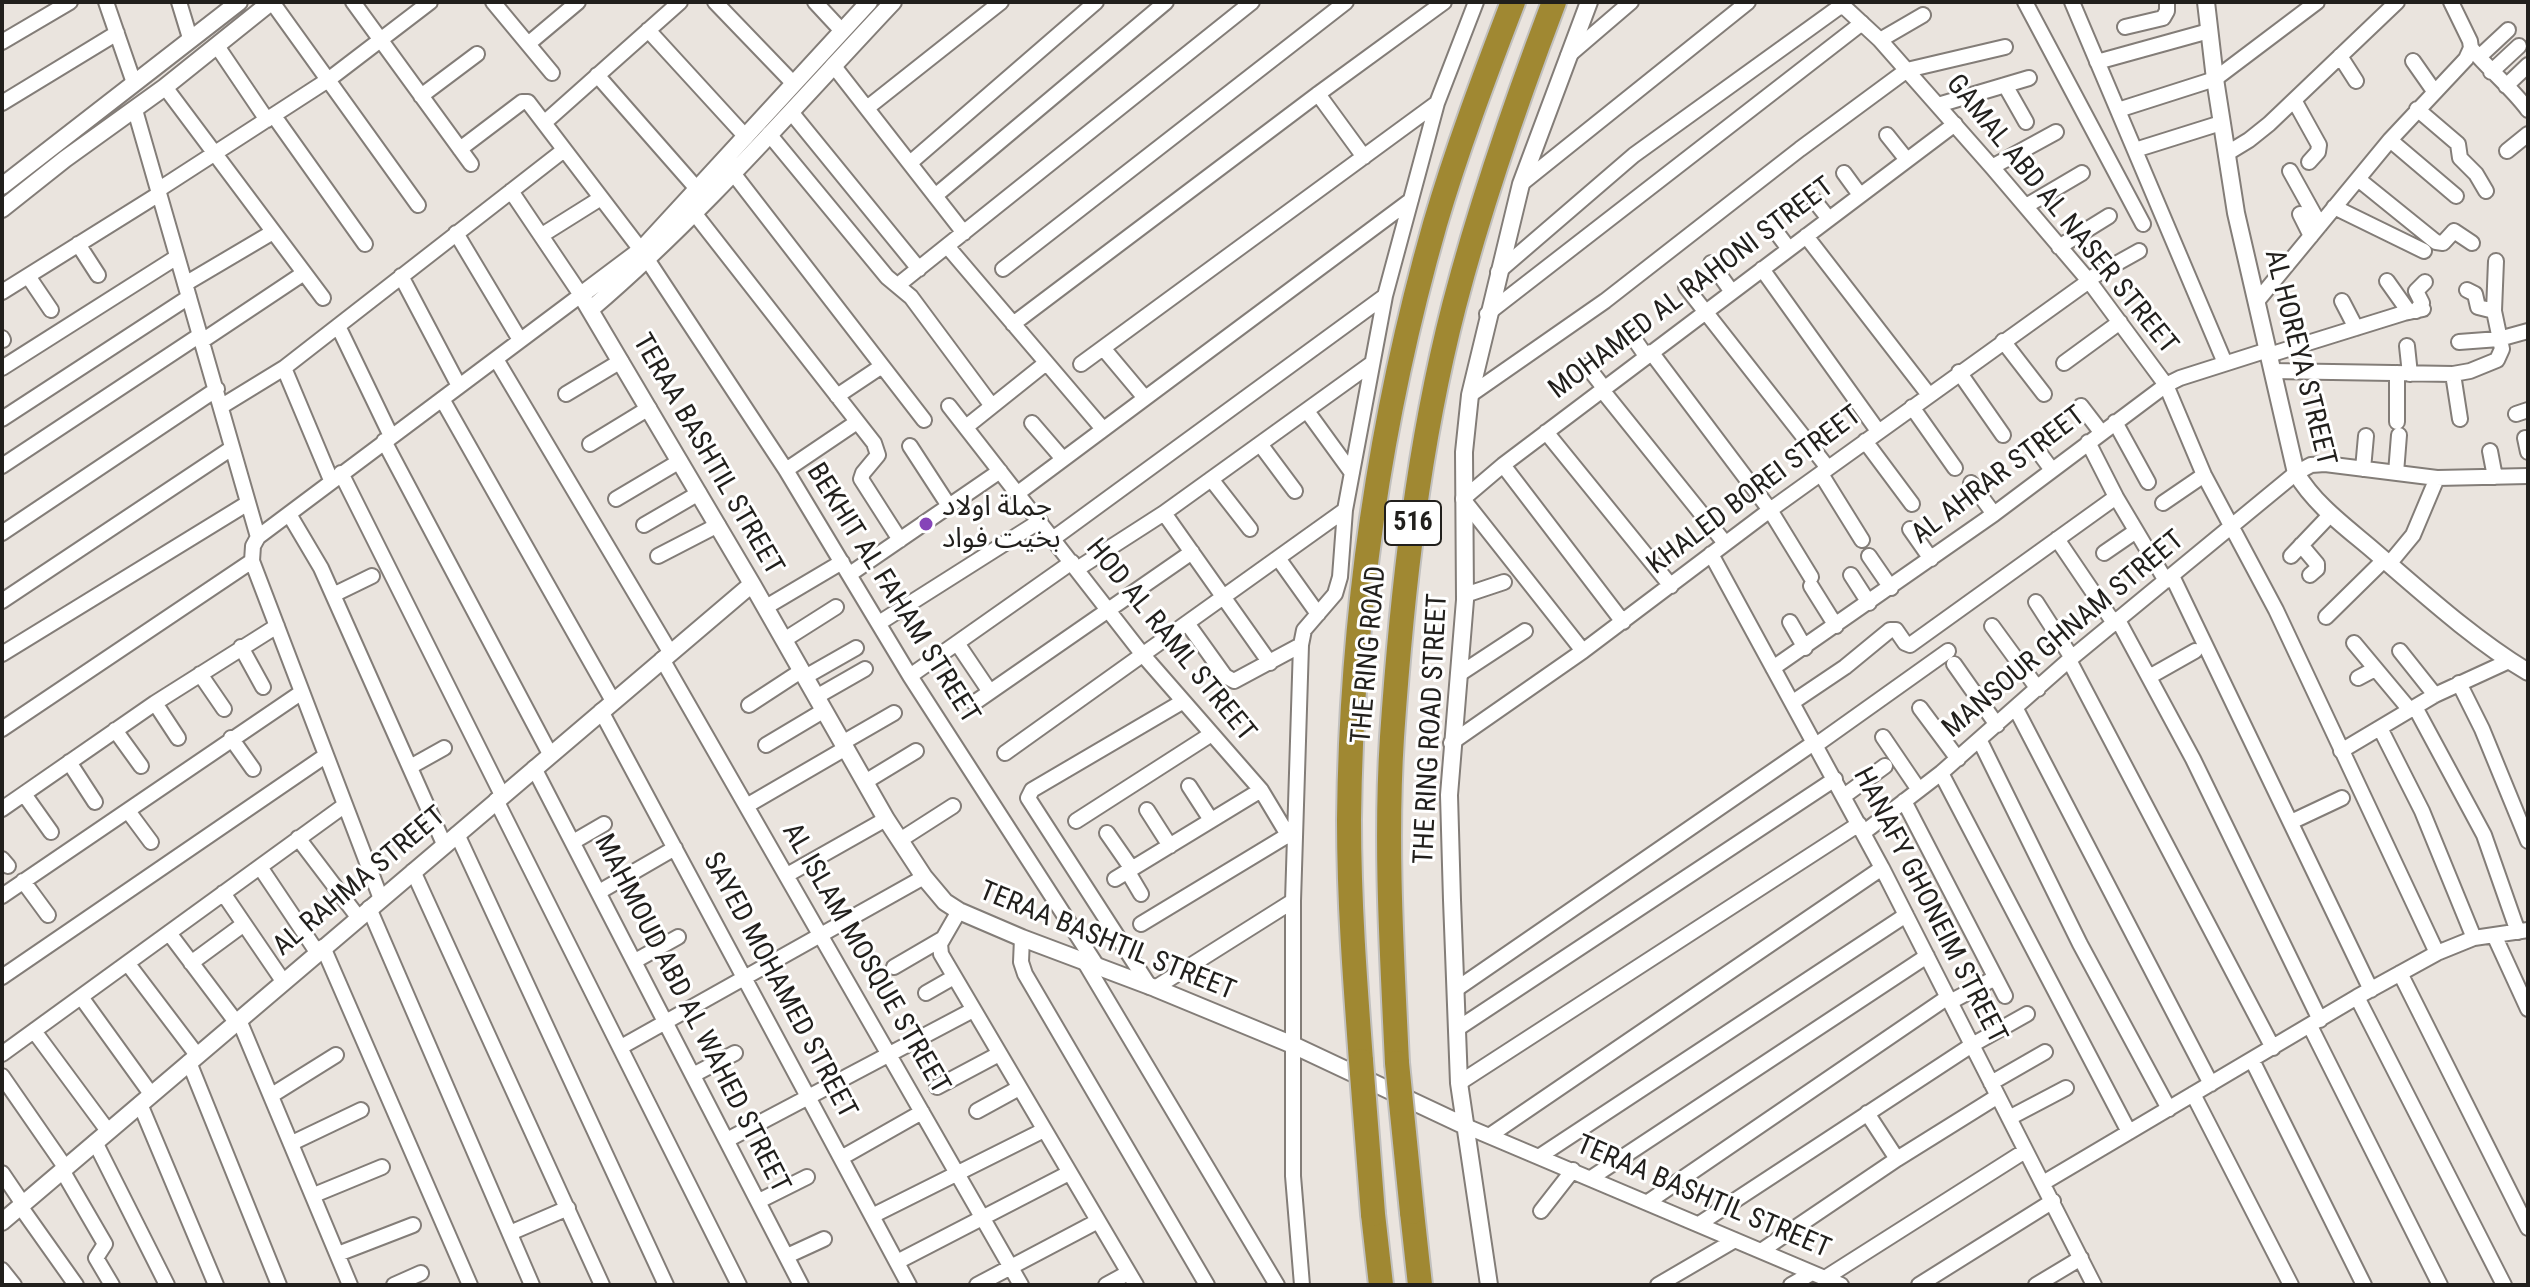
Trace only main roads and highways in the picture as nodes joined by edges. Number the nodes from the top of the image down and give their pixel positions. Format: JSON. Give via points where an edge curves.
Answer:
{"nodes":[{"id":1,"x":1513,"y":2,"type":"edge"},
{"id":2,"x":1554,"y":2,"type":"edge"},
{"id":3,"x":1381,"y":1285,"type":"edge"},
{"id":4,"x":1420,"y":1285,"type":"edge"}],
"edges":[{"from":1,"to":3,"type":"highway","name":"THE RING ROAD","number":"516","bridge":true,"via":[[1435,225],[1405,342],[1381,460],[1357,653],[1349,820],[1352,941]]},
{"from":2,"to":4,"type":"highway","name":"THE RING ROAD","number":"516","bridge":true,"via":[[1482,205],[1431,416],[1413,523],[1392,739],[1390,847],[1397,1063]]}]}
